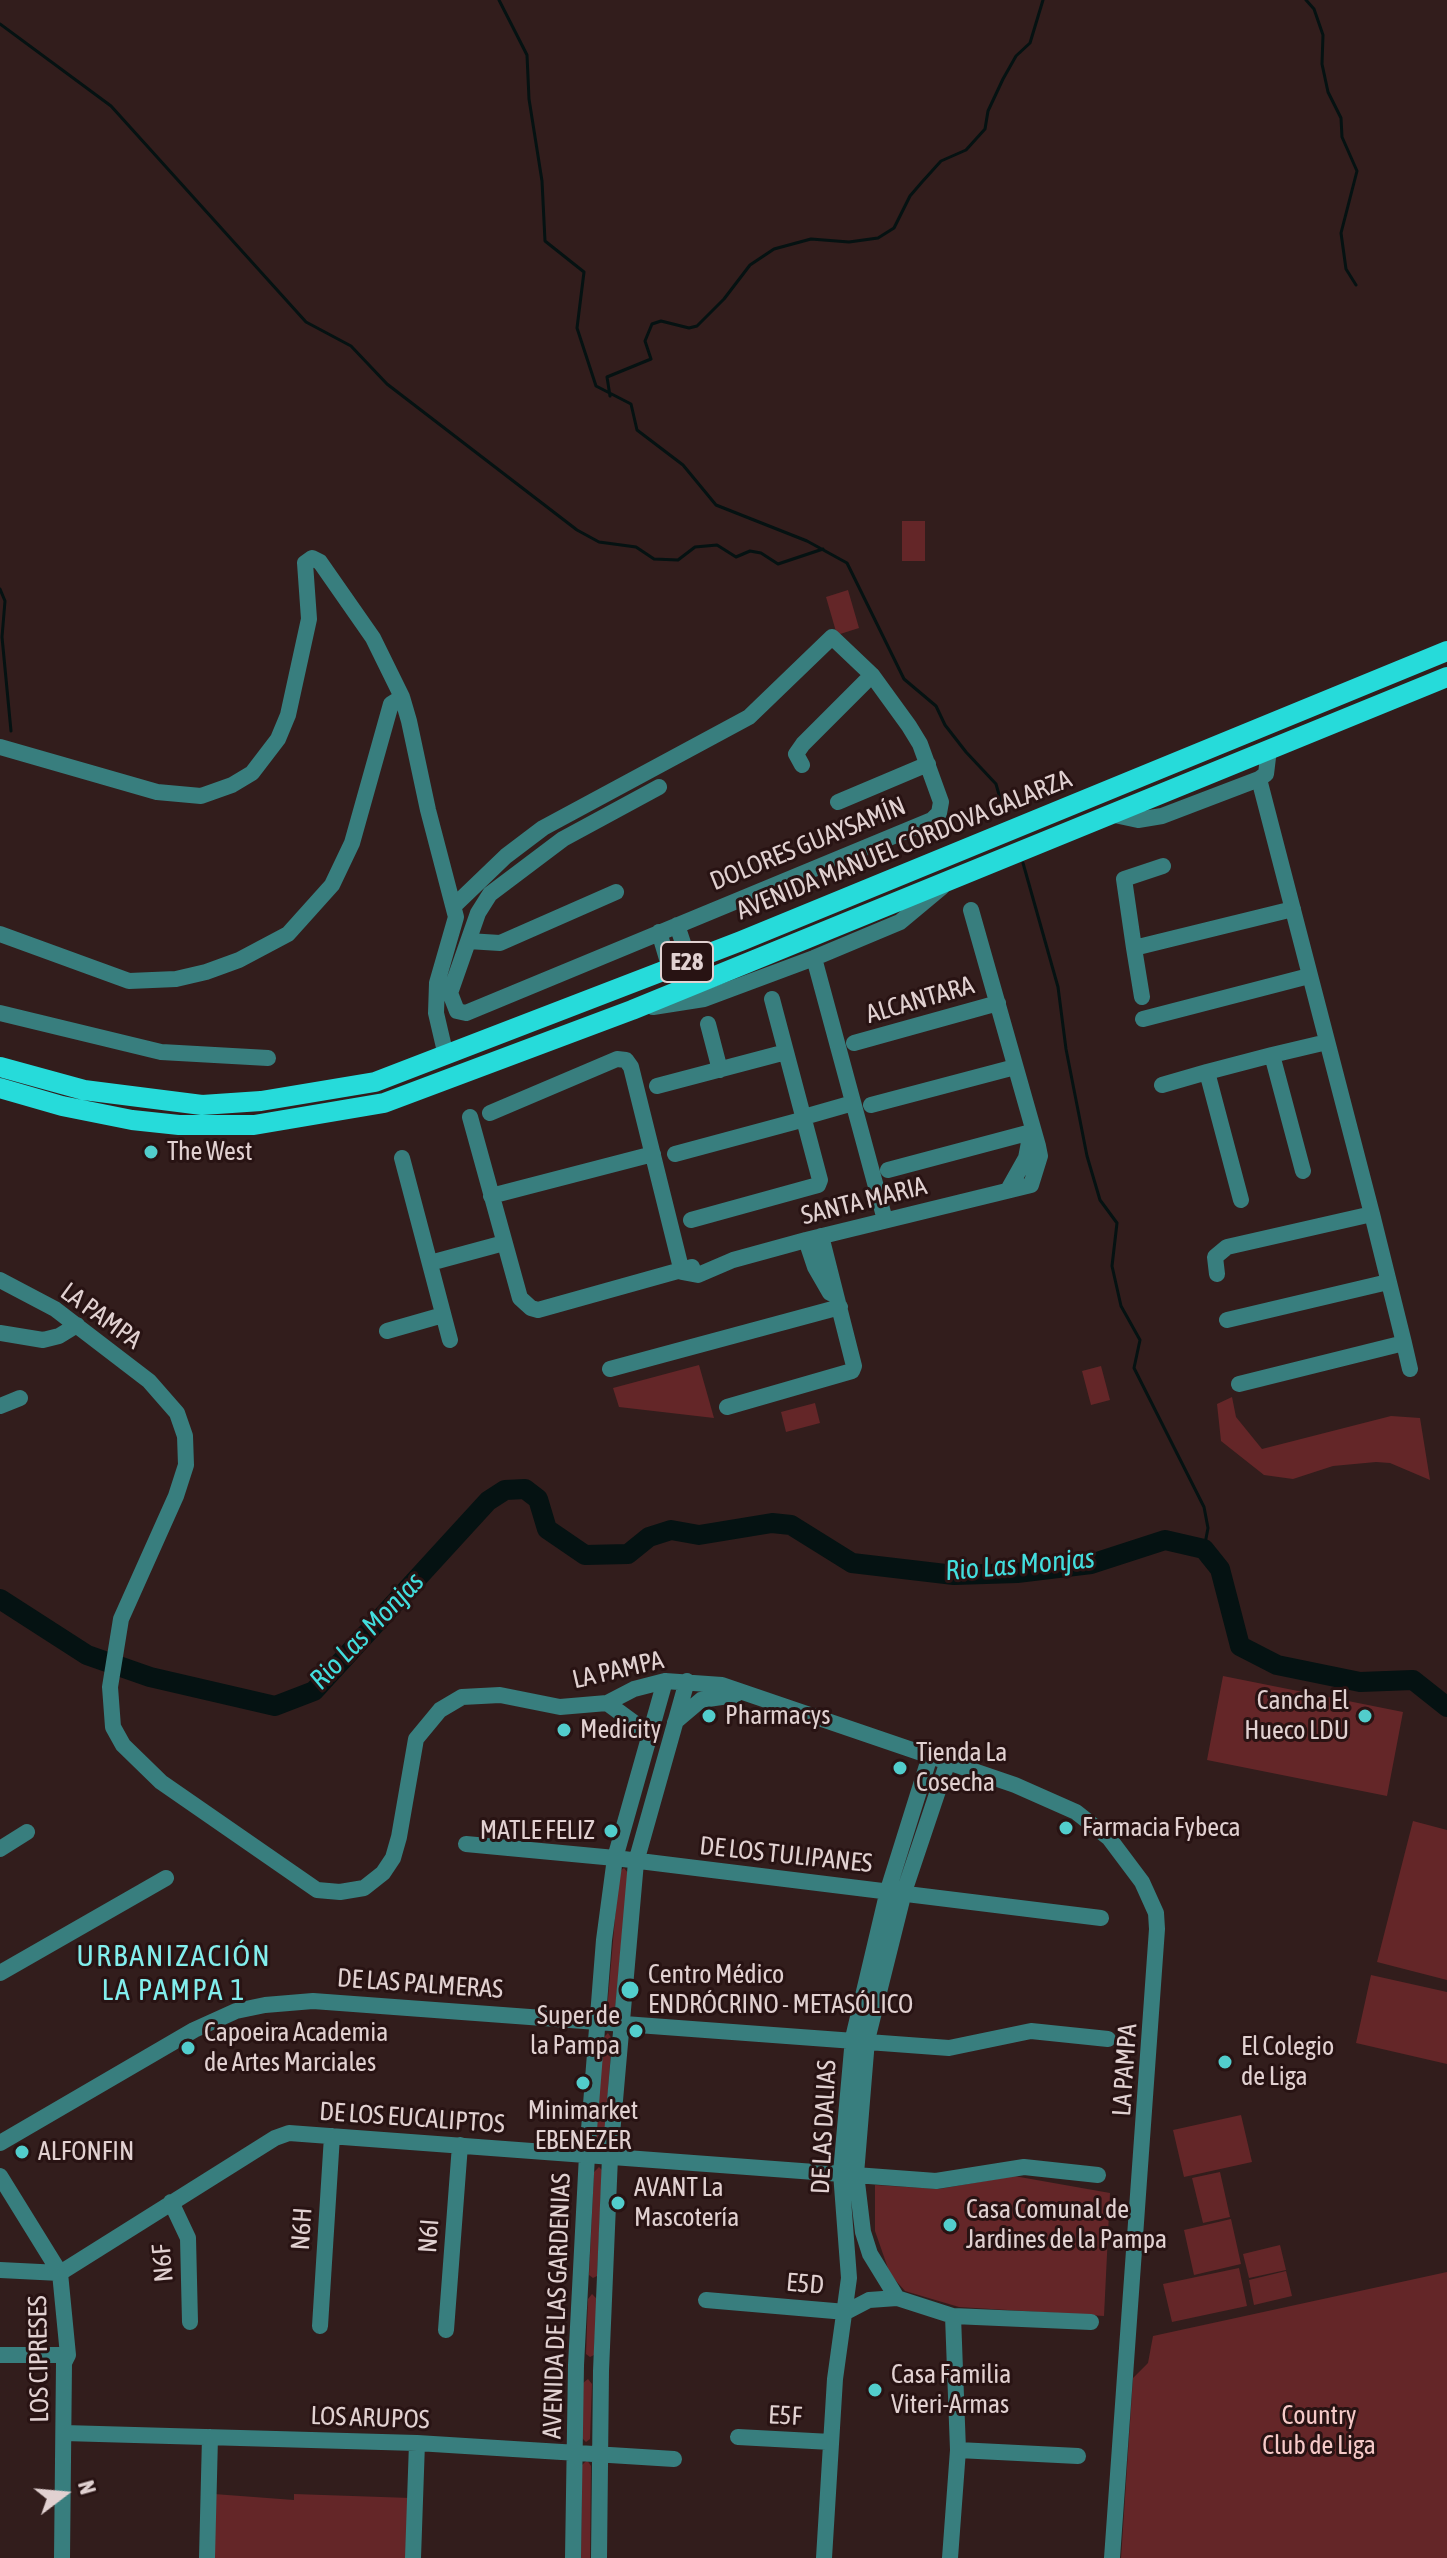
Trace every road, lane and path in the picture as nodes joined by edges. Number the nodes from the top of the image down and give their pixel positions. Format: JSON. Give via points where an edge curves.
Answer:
{"nodes":[{"id":1,"x":1447,"y":651,"type":"edge"},
{"id":2,"x":872,"y":675,"type":"junction"},
{"id":3,"x":1447,"y":677,"type":"edge"},
{"id":4,"x":402,"y":697,"type":"junction"},
{"id":5,"x":0,"y":747,"type":"edge"},
{"id":6,"x":1269,"y":749,"type":"junction"},
{"id":7,"x":928,"y":764,"type":"junction"},
{"id":8,"x":802,"y":765,"type":"dead end"},
{"id":9,"x":1259,"y":779,"type":"junction"},
{"id":10,"x":659,"y":787,"type":"dead end"},
{"id":11,"x":838,"y":802,"type":"dead end"},
{"id":12,"x":1110,"y":814,"type":"junction"},
{"id":13,"x":1163,"y":866,"type":"dead end"},
{"id":14,"x":957,"y":875,"type":"junction"},
{"id":15,"x":616,"y":892,"type":"dead end"},
{"id":16,"x":1293,"y":909,"type":"junction"},
{"id":17,"x":971,"y":910,"type":"dead end"},
{"id":18,"x":455,"y":911,"type":"junction"},
{"id":19,"x":677,"y":925,"type":"junction"},
{"id":20,"x":659,"y":932,"type":"junction"},
{"id":21,"x":0,"y":934,"type":"edge"},
{"id":22,"x":468,"y":941,"type":"junction"},
{"id":23,"x":1134,"y":948,"type":"junction"},
{"id":24,"x":814,"y":958,"type":"junction"},
{"id":25,"x":680,"y":965,"type":"junction"},
{"id":26,"x":1309,"y":976,"type":"junction"},
{"id":27,"x":1142,"y":997,"type":"dead end"},
{"id":28,"x":772,"y":999,"type":"dead end"},
{"id":29,"x":998,"y":1003,"type":"junction"},
{"id":30,"x":632,"y":1010,"type":"junction"},
{"id":31,"x":0,"y":1013,"type":"edge"},
{"id":32,"x":1143,"y":1019,"type":"dead end"},
{"id":33,"x":708,"y":1024,"type":"dead end"},
{"id":34,"x":1327,"y":1042,"type":"junction"},
{"id":35,"x":854,"y":1043,"type":"dead end"},
{"id":36,"x":786,"y":1052,"type":"junction"},
{"id":37,"x":1272,"y":1055,"type":"junction"},
{"id":38,"x":446,"y":1056,"type":"junction"},
{"id":39,"x":268,"y":1058,"type":"dead end"},
{"id":40,"x":0,"y":1067,"type":"edge"},
{"id":41,"x":1015,"y":1067,"type":"junction"},
{"id":42,"x":720,"y":1070,"type":"junction"},
{"id":43,"x":1207,"y":1072,"type":"junction"},
{"id":44,"x":1162,"y":1085,"type":"dead end"},
{"id":45,"x":657,"y":1086,"type":"dead end"},
{"id":46,"x":0,"y":1088,"type":"edge"},
{"id":47,"x":852,"y":1098,"type":"junction"},
{"id":48,"x":871,"y":1105,"type":"dead end"},
{"id":49,"x":490,"y":1113,"type":"dead end"},
{"id":50,"x":803,"y":1114,"type":"junction"},
{"id":51,"x":470,"y":1117,"type":"dead end"},
{"id":52,"x":1031,"y":1132,"type":"junction"},
{"id":53,"x":653,"y":1154,"type":"junction"},
{"id":54,"x":675,"y":1154,"type":"dead end"},
{"id":55,"x":402,"y":1158,"type":"dead end"},
{"id":56,"x":888,"y":1170,"type":"dead end"},
{"id":57,"x":1303,"y":1171,"type":"dead end"},
{"id":58,"x":1008,"y":1190,"type":"junction"},
{"id":59,"x":491,"y":1196,"type":"junction"},
{"id":60,"x":1241,"y":1200,"type":"dead end"},
{"id":61,"x":1372,"y":1214,"type":"junction"},
{"id":62,"x":691,"y":1220,"type":"dead end"},
{"id":63,"x":885,"y":1220,"type":"junction"},
{"id":64,"x":813,"y":1238,"type":"junction"},
{"id":65,"x":504,"y":1243,"type":"junction"},
{"id":66,"x":430,"y":1263,"type":"junction"},
{"id":67,"x":682,"y":1272,"type":"junction"},
{"id":68,"x":1217,"y":1274,"type":"dead end"},
{"id":69,"x":0,"y":1280,"type":"edge"},
{"id":70,"x":1388,"y":1282,"type":"junction"},
{"id":71,"x":840,"y":1307,"type":"junction"},
{"id":72,"x":443,"y":1315,"type":"junction"},
{"id":73,"x":1227,"y":1320,"type":"dead end"},
{"id":74,"x":77,"y":1325,"type":"junction"},
{"id":75,"x":387,"y":1331,"type":"dead end"},
{"id":76,"x":0,"y":1333,"type":"edge"},
{"id":77,"x":450,"y":1340,"type":"dead end"},
{"id":78,"x":1404,"y":1343,"type":"junction"},
{"id":79,"x":610,"y":1369,"type":"dead end"},
{"id":80,"x":1410,"y":1369,"type":"dead end"},
{"id":81,"x":1239,"y":1384,"type":"dead end"},
{"id":82,"x":20,"y":1398,"type":"dead end"},
{"id":83,"x":0,"y":1406,"type":"edge"},
{"id":84,"x":727,"y":1407,"type":"dead end"},
{"id":85,"x":665,"y":1681,"type":"junction"},
{"id":86,"x":687,"y":1681,"type":"junction"},
{"id":87,"x":746,"y":1695,"type":"junction"},
{"id":88,"x":607,"y":1703,"type":"junction"},
{"id":89,"x":674,"y":1723,"type":"junction"},
{"id":90,"x":648,"y":1733,"type":"junction"},
{"id":91,"x":930,"y":1756,"type":"junction"},
{"id":92,"x":948,"y":1761,"type":"junction"},
{"id":93,"x":27,"y":1832,"type":"dead end"},
{"id":94,"x":466,"y":1844,"type":"dead end"},
{"id":95,"x":0,"y":1849,"type":"edge"},
{"id":96,"x":615,"y":1858,"type":"junction"},
{"id":97,"x":636,"y":1862,"type":"junction"},
{"id":98,"x":166,"y":1878,"type":"dead end"},
{"id":99,"x":896,"y":1891,"type":"junction"},
{"id":100,"x":1101,"y":1918,"type":"dead end"},
{"id":101,"x":0,"y":1973,"type":"edge"},
{"id":102,"x":598,"y":2022,"type":"junction"},
{"id":103,"x":621,"y":2025,"type":"junction"},
{"id":104,"x":860,"y":2039,"type":"junction"},
{"id":105,"x":1108,"y":2039,"type":"dead end"},
{"id":106,"x":332,"y":2136,"type":"junction"},
{"id":107,"x":0,"y":2143,"type":"edge"},
{"id":108,"x":460,"y":2145,"type":"junction"},
{"id":109,"x":587,"y":2155,"type":"junction"},
{"id":110,"x":610,"y":2157,"type":"junction"},
{"id":111,"x":849,"y":2173,"type":"junction"},
{"id":112,"x":1098,"y":2175,"type":"dead end"},
{"id":113,"x":0,"y":2176,"type":"edge"},
{"id":114,"x":171,"y":2202,"type":"junction"},
{"id":115,"x":848,"y":2260,"type":"junction"},
{"id":116,"x":0,"y":2270,"type":"edge"},
{"id":117,"x":60,"y":2273,"type":"junction"},
{"id":118,"x":885,"y":2282,"type":"junction"},
{"id":119,"x":580,"y":2288,"type":"junction"},
{"id":120,"x":605,"y":2290,"type":"junction"},
{"id":121,"x":897,"y":2298,"type":"junction"},
{"id":122,"x":706,"y":2300,"type":"dead end"},
{"id":123,"x":846,"y":2312,"type":"junction"},
{"id":124,"x":953,"y":2316,"type":"junction"},
{"id":125,"x":190,"y":2322,"type":"dead end"},
{"id":126,"x":1091,"y":2322,"type":"dead end"},
{"id":127,"x":320,"y":2326,"type":"dead end"},
{"id":128,"x":446,"y":2330,"type":"dead end"},
{"id":129,"x":0,"y":2355,"type":"edge"},
{"id":130,"x":68,"y":2355,"type":"junction"},
{"id":131,"x":602,"y":2364,"type":"junction"},
{"id":132,"x":576,"y":2365,"type":"junction"},
{"id":133,"x":64,"y":2433,"type":"junction"},
{"id":134,"x":210,"y":2437,"type":"junction"},
{"id":135,"x":738,"y":2437,"type":"dead end"},
{"id":136,"x":831,"y":2442,"type":"junction"},
{"id":137,"x":417,"y":2443,"type":"junction"},
{"id":138,"x":958,"y":2450,"type":"junction"},
{"id":139,"x":576,"y":2451,"type":"junction"},
{"id":140,"x":600,"y":2454,"type":"junction"},
{"id":141,"x":1078,"y":2456,"type":"dead end"},
{"id":142,"x":674,"y":2459,"type":"dead end"},
{"id":143,"x":62,"y":2558,"type":"edge"},
{"id":144,"x":207,"y":2558,"type":"edge"},
{"id":145,"x":413,"y":2558,"type":"edge"},
{"id":146,"x":573,"y":2558,"type":"edge"},
{"id":147,"x":599,"y":2558,"type":"edge"},
{"id":148,"x":824,"y":2558,"type":"edge"},
{"id":149,"x":950,"y":2558,"type":"edge"},
{"id":150,"x":1112,"y":2558,"type":"edge"}],
"edges":[{"from":1,"to":25,"type":"main road","name":"AVENIDA MANUEL CÓRDOVA GALARZA","number":"E28"},
{"from":2,"to":7,"type":"street","name":"DOLORES GUAYSAMÍN"},
{"from":2,"to":8,"type":"street","via":[[803,744],[796,754]]},
{"from":2,"to":18,"type":"street","name":"DOLORES GUAYSAMÍN","via":[[838,639],[827,639],[749,717],[543,828],[488,871]]},
{"from":3,"to":6,"type":"main road","name":"AVENIDA MANUEL CÓRDOVA GALARZA","number":"E28"},
{"from":4,"to":5,"type":"street","via":[[358,613],[328,569],[312,558],[305,563],[309,619],[288,715],[278,739],[252,773],[201,796],[157,792]]},
{"from":4,"to":18,"type":"street"},
{"from":4,"to":21,"type":"street","via":[[391,704],[352,843],[332,885],[288,934],[206,972],[129,981]]},
{"from":6,"to":9,"type":"street","via":[[1266,774]]},
{"from":6,"to":12,"type":"main road","name":"AVENIDA MANUEL CÓRDOVA GALARZA","number":"E28"},
{"from":7,"to":11,"type":"street"},
{"from":7,"to":19,"type":"street","name":"DOLORES GUAYSAMÍN","via":[[941,802],[932,820]]},
{"from":9,"to":12,"type":"street","via":[[1162,816],[1138,820]]},
{"from":9,"to":16,"type":"street"},
{"from":10,"to":22,"type":"street","name":"DOLORES GUAYSAMÍN","via":[[563,839],[490,894]]},
{"from":12,"to":14,"type":"main road","name":"AVENIDA MANUEL CÓRDOVA GALARZA","number":"E28"},
{"from":13,"to":23,"type":"street","via":[[1124,879]]},
{"from":14,"to":24,"type":"street","name":"AVENIDA MANUEL CÓRDOVA GALARZA","via":[[900,922]]},
{"from":14,"to":30,"type":"main road","name":"AVENIDA MANUEL CÓRDOVA GALARZA","number":"E28"},
{"from":15,"to":22,"type":"street","via":[[500,943]]},
{"from":16,"to":23,"type":"street"},
{"from":16,"to":26,"type":"street"},
{"from":17,"to":29,"type":"street","name":"SANTA MARIA"},
{"from":18,"to":38,"type":"street","via":[[437,983],[436,1013]]},
{"from":19,"to":20,"type":"street","name":"DOLORES GUAYSAMÍN"},
{"from":19,"to":25,"type":"street"},
{"from":20,"to":22,"type":"street","name":"DOLORES GUAYSAMÍN","via":[[466,1013],[457,1011],[450,993]]},
{"from":20,"to":25,"type":"street"},
{"from":23,"to":27,"type":"street"},
{"from":24,"to":30,"type":"street","name":"AVENIDA MANUEL CÓRDOVA GALARZA","via":[[704,999]]},
{"from":24,"to":47,"type":"street"},
{"from":25,"to":38,"type":"main road","name":"AVENIDA MANUEL CÓRDOVA GALARZA","number":"E28"},
{"from":26,"to":32,"type":"street"},
{"from":26,"to":34,"type":"street"},
{"from":28,"to":36,"type":"street"},
{"from":29,"to":35,"type":"street","name":"ALCANTARA"},
{"from":29,"to":41,"type":"street","name":"SANTA MARIA"},
{"from":30,"to":46,"type":"main road","name":"AVENIDA MANUEL CÓRDOVA GALARZA","number":"E28","via":[[384,1103],[254,1125],[132,1120]]},
{"from":31,"to":39,"type":"street","via":[[161,1052]]},
{"from":33,"to":42,"type":"street"},
{"from":34,"to":37,"type":"street"},
{"from":34,"to":61,"type":"street"},
{"from":36,"to":42,"type":"street"},
{"from":36,"to":50,"type":"street"},
{"from":37,"to":43,"type":"street"},
{"from":37,"to":57,"type":"street"},
{"from":38,"to":40,"type":"main road","name":"AVENIDA MANUEL CÓRDOVA GALARZA","number":"E28","via":[[375,1082],[202,1105],[84,1090]]},
{"from":41,"to":48,"type":"street"},
{"from":41,"to":52,"type":"street","name":"SANTA MARIA"},
{"from":42,"to":45,"type":"street"},
{"from":43,"to":44,"type":"street"},
{"from":43,"to":60,"type":"street"},
{"from":47,"to":50,"type":"street"},
{"from":47,"to":63,"type":"street"},
{"from":49,"to":53,"type":"street","via":[[617,1059],[626,1060]]},
{"from":50,"to":54,"type":"street"},
{"from":50,"to":62,"type":"street","via":[[822,1175],[818,1185]]},
{"from":51,"to":59,"type":"street"},
{"from":52,"to":56,"type":"street"},
{"from":52,"to":58,"type":"street","via":[[1026,1158]]},
{"from":52,"to":58,"type":"street","name":"SANTA MARIA","via":[[1040,1156],[1031,1185]]},
{"from":53,"to":59,"type":"street"},
{"from":53,"to":67,"type":"street"},
{"from":55,"to":66,"type":"street"},
{"from":58,"to":63,"type":"street","name":"SANTA MARIA"},
{"from":59,"to":65,"type":"street"},
{"from":61,"to":68,"type":"street","via":[[1227,1247],[1215,1257]]},
{"from":61,"to":70,"type":"street"},
{"from":63,"to":64,"type":"street","name":"SANTA MARIA"},
{"from":64,"to":67,"type":"street","name":"SANTA MARIA","via":[[733,1260],[717,1258]]},
{"from":64,"to":71,"type":"street","via":[[815,1267]]},
{"from":65,"to":66,"type":"street"},
{"from":65,"to":67,"type":"street","name":"SANTA MARIA","via":[[520,1298],[538,1310]]},
{"from":66,"to":72,"type":"street"},
{"from":69,"to":74,"type":"street","name":"LA PAMPA"},
{"from":70,"to":73,"type":"street"},
{"from":70,"to":78,"type":"street"},
{"from":71,"to":79,"type":"street"},
{"from":71,"to":84,"type":"street","via":[[852,1371]]},
{"from":72,"to":75,"type":"street"},
{"from":72,"to":77,"type":"street"},
{"from":74,"to":76,"type":"street","via":[[43,1340]]},
{"from":74,"to":88,"type":"street","name":"LA PAMPA","via":[[165,1396],[185,1436],[186,1465],[121,1619],[110,1687],[113,1727],[123,1745],[161,1782],[317,1890],[364,1888],[393,1858],[416,1739],[440,1710],[477,1695],[560,1707]]},
{"from":78,"to":80,"type":"street"},
{"from":78,"to":81,"type":"street"},
{"from":82,"to":83,"type":"street"},
{"from":85,"to":86,"type":"street","name":"LA PAMPA"},
{"from":85,"to":88,"type":"street","name":"LA PAMPA"},
{"from":85,"to":90,"type":"street","name":"AVENIDA DE LAS GARDENIAS"},
{"from":86,"to":87,"type":"street","name":"LA PAMPA","via":[[722,1685]]},
{"from":86,"to":89,"type":"street","name":"AVENIDA DE LAS GARDENIAS"},
{"from":87,"to":89,"type":"street","via":[[701,1700]]},
{"from":87,"to":91,"type":"street","name":"LA PAMPA"},
{"from":88,"to":90,"type":"street"},
{"from":89,"to":97,"type":"street","name":"AVENIDA DE LAS GARDENIAS"},
{"from":90,"to":96,"type":"street","name":"AVENIDA DE LAS GARDENIAS"},
{"from":91,"to":92,"type":"street","name":"LA PAMPA"},
{"from":91,"to":99,"type":"street","name":"DE LAS DALIAS"},
{"from":92,"to":99,"type":"street","name":"DE LAS DALIAS"},
{"from":92,"to":150,"type":"street","name":"LA PAMPA","via":[[1085,1818],[1135,1871],[1156,1913],[1148,2094]]},
{"from":93,"to":95,"type":"street"},
{"from":94,"to":96,"type":"street","name":"DE LOS TULIPANES"},
{"from":96,"to":97,"type":"street","name":"DE LOS TULIPANES"},
{"from":96,"to":102,"type":"street","name":"AVENIDA DE LAS GARDENIAS"},
{"from":97,"to":99,"type":"street","name":"DE LOS TULIPANES"},
{"from":97,"to":103,"type":"street","name":"AVENIDA DE LAS GARDENIAS"},
{"from":98,"to":101,"type":"street"},
{"from":99,"to":100,"type":"street","name":"DE LOS TULIPANES"},
{"from":99,"to":104,"type":"street","name":"DE LAS DALIAS"},
{"from":102,"to":103,"type":"street","name":"DE LAS PALMERAS"},
{"from":102,"to":107,"type":"street","name":"DE LAS PALMERAS","via":[[313,2001],[265,2005],[194,2030]]},
{"from":102,"to":109,"type":"street","name":"AVENIDA DE LAS GARDENIAS"},
{"from":103,"to":104,"type":"street","name":"DE LAS PALMERAS"},
{"from":103,"to":110,"type":"street","name":"AVENIDA DE LAS GARDENIAS"},
{"from":104,"to":105,"type":"street","name":"DE LAS PALMERAS","via":[[949,2048],[1031,2031]]},
{"from":104,"to":111,"type":"street","name":"DE LAS DALIAS"},
{"from":106,"to":108,"type":"street","name":"DE LOS EUCALIPTOS"},
{"from":106,"to":114,"type":"street","name":"DE LOS EUCALIPTOS","via":[[282,2135]]},
{"from":106,"to":127,"type":"street","name":"N6H"},
{"from":108,"to":109,"type":"street","name":"DE LOS EUCALIPTOS"},
{"from":108,"to":128,"type":"street","name":"N6I"},
{"from":109,"to":110,"type":"street","name":"DE LOS EUCALIPTOS"},
{"from":109,"to":119,"type":"street","name":"AVENIDA DE LAS GARDENIAS"},
{"from":110,"to":111,"type":"street","name":"DE LOS EUCALIPTOS"},
{"from":110,"to":120,"type":"street","name":"AVENIDA DE LAS GARDENIAS"},
{"from":111,"to":112,"type":"street","name":"DE LOS EUCALIPTOS","via":[[936,2181],[1024,2167]]},
{"from":111,"to":115,"type":"street","name":"DE LAS DALIAS"},
{"from":111,"to":118,"type":"street","name":"DE LAS DALIAS","via":[[863,2232]]},
{"from":113,"to":117,"type":"street","name":"LOS CIPRESES"},
{"from":114,"to":117,"type":"street","name":"DE LOS EUCALIPTOS"},
{"from":114,"to":125,"type":"street","name":"N6F","via":[[188,2238]]},
{"from":115,"to":118,"type":"street"},
{"from":115,"to":123,"type":"street","name":"DE LAS DALIAS"},
{"from":116,"to":117,"type":"street"},
{"from":117,"to":130,"type":"street","name":"LOS CIPRESES"},
{"from":118,"to":121,"type":"street","name":"DE LAS DALIAS"},
{"from":119,"to":120,"type":"street"},
{"from":119,"to":132,"type":"street","name":"AVENIDA DE LAS GARDENIAS"},
{"from":120,"to":131,"type":"street","name":"AVENIDA DE LAS GARDENIAS"},
{"from":121,"to":123,"type":"street","name":"E5D","via":[[869,2300]]},
{"from":121,"to":124,"type":"street"},
{"from":122,"to":123,"type":"street","name":"E5D"},
{"from":123,"to":136,"type":"street","name":"DE LAS DALIAS"},
{"from":124,"to":126,"type":"street"},
{"from":124,"to":138,"type":"street"},
{"from":129,"to":130,"type":"street"},
{"from":130,"to":133,"type":"street","name":"LOS CIPRESES"},
{"from":131,"to":132,"type":"street"},
{"from":131,"to":140,"type":"street","name":"AVENIDA DE LAS GARDENIAS"},
{"from":132,"to":139,"type":"street","name":"AVENIDA DE LAS GARDENIAS"},
{"from":133,"to":134,"type":"street","name":"LOS ARUPOS"},
{"from":133,"to":143,"type":"street","name":"LOS CIPRESES"},
{"from":134,"to":137,"type":"street","name":"LOS ARUPOS"},
{"from":134,"to":144,"type":"street"},
{"from":135,"to":136,"type":"street","name":"E5F"},
{"from":136,"to":148,"type":"street","name":"DE LAS DALIAS"},
{"from":137,"to":139,"type":"street","name":"LOS ARUPOS"},
{"from":137,"to":145,"type":"street"},
{"from":138,"to":141,"type":"street"},
{"from":138,"to":149,"type":"street"},
{"from":139,"to":140,"type":"street","name":"LOS ARUPOS"},
{"from":139,"to":146,"type":"street","name":"AVENIDA DE LAS GARDENIAS"},
{"from":140,"to":142,"type":"street","name":"LOS ARUPOS"},
{"from":140,"to":147,"type":"street","name":"AVENIDA DE LAS GARDENIAS"}]}
